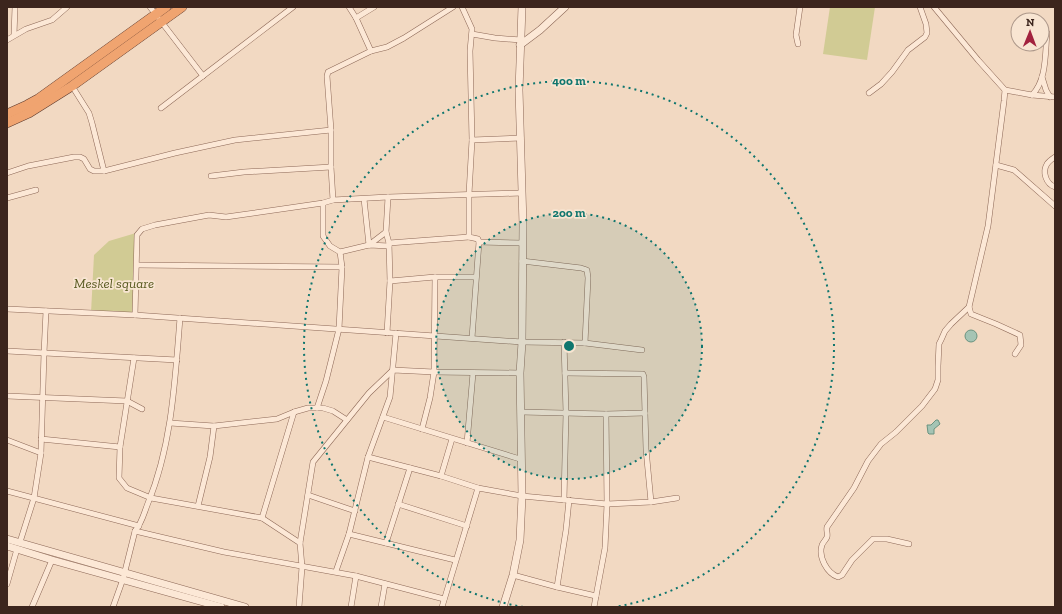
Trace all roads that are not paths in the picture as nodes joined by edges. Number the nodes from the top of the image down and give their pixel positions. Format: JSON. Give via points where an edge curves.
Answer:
{"nodes":[{"id":1,"x":16,"y":7,"type":"edge"},
{"id":2,"x":67,"y":7,"type":"edge"},
{"id":3,"x":166,"y":7,"type":"edge"},
{"id":4,"x":182,"y":7,"type":"edge"},
{"id":5,"x":293,"y":7,"type":"edge"},
{"id":6,"x":349,"y":7,"type":"edge"},
{"id":7,"x":374,"y":7,"type":"edge"},
{"id":8,"x":452,"y":7,"type":"edge"},
{"id":9,"x":462,"y":7,"type":"edge"},
{"id":10,"x":522,"y":7,"type":"edge"},
{"id":11,"x":565,"y":7,"type":"edge"},
{"id":12,"x":800,"y":7,"type":"edge"},
{"id":13,"x":920,"y":7,"type":"edge"},
{"id":14,"x":935,"y":7,"type":"edge"},
{"id":15,"x":156,"y":14,"type":"edge"},
{"id":16,"x":356,"y":18,"type":"junction"},
{"id":17,"x":472,"y":34,"type":"junction"},
{"id":18,"x":14,"y":35,"type":"junction"},
{"id":19,"x":7,"y":40,"type":"edge"},
{"id":20,"x":520,"y":42,"type":"junction"},
{"id":21,"x":798,"y":44,"type":"dead end"},
{"id":22,"x":371,"y":51,"type":"junction"},
{"id":23,"x":1045,"y":52,"type":"edge"},
{"id":24,"x":203,"y":76,"type":"junction"},
{"id":25,"x":1042,"y":76,"type":"junction"},
{"id":26,"x":72,"y":86,"type":"junction"},
{"id":27,"x":1004,"y":90,"type":"junction"},
{"id":28,"x":869,"y":93,"type":"dead end"},
{"id":29,"x":1032,"y":95,"type":"junction"},
{"id":30,"x":1053,"y":97,"type":"edge"},
{"id":31,"x":161,"y":108,"type":"dead end"},
{"id":32,"x":7,"y":114,"type":"edge"},
{"id":33,"x":7,"y":123,"type":"edge"},
{"id":34,"x":331,"y":130,"type":"junction"},
{"id":35,"x":521,"y":138,"type":"junction"},
{"id":36,"x":472,"y":140,"type":"junction"},
{"id":37,"x":1055,"y":157,"type":"edge"},
{"id":38,"x":996,"y":165,"type":"junction"},
{"id":39,"x":331,"y":167,"type":"junction"},
{"id":40,"x":104,"y":171,"type":"junction"},
{"id":41,"x":7,"y":173,"type":"edge"},
{"id":42,"x":211,"y":176,"type":"dead end"},
{"id":43,"x":1055,"y":187,"type":"edge"},
{"id":44,"x":36,"y":190,"type":"dead end"},
{"id":45,"x":522,"y":193,"type":"junction"},
{"id":46,"x":469,"y":194,"type":"junction"},
{"id":47,"x":388,"y":197,"type":"junction"},
{"id":48,"x":7,"y":198,"type":"edge"},
{"id":49,"x":364,"y":199,"type":"junction"},
{"id":50,"x":333,"y":200,"type":"junction"},
{"id":51,"x":323,"y":203,"type":"junction"},
{"id":52,"x":1055,"y":206,"type":"edge"},
{"id":53,"x":386,"y":232,"type":"junction"},
{"id":54,"x":469,"y":236,"type":"junction"},
{"id":55,"x":479,"y":242,"type":"junction"},
{"id":56,"x":523,"y":243,"type":"junction"},
{"id":57,"x":369,"y":245,"type":"junction"},
{"id":58,"x":389,"y":245,"type":"junction"},
{"id":59,"x":340,"y":252,"type":"junction"},
{"id":60,"x":522,"y":261,"type":"junction"},
{"id":61,"x":137,"y":265,"type":"junction"},
{"id":62,"x":342,"y":267,"type":"junction"},
{"id":63,"x":435,"y":277,"type":"junction"},
{"id":64,"x":476,"y":277,"type":"junction"},
{"id":65,"x":390,"y":281,"type":"junction"},
{"id":66,"x":969,"y":307,"type":"junction"},
{"id":67,"x":7,"y":309,"type":"edge"},
{"id":68,"x":46,"y":311,"type":"junction"},
{"id":69,"x":135,"y":315,"type":"junction"},
{"id":70,"x":180,"y":318,"type":"junction"},
{"id":71,"x":339,"y":329,"type":"junction"},
{"id":72,"x":387,"y":333,"type":"junction"},
{"id":73,"x":396,"y":334,"type":"junction"},
{"id":74,"x":433,"y":335,"type":"junction"},
{"id":75,"x":472,"y":338,"type":"junction"},
{"id":76,"x":522,"y":342,"type":"junction"},
{"id":77,"x":564,"y":342,"type":"junction"},
{"id":78,"x":585,"y":343,"type":"junction"},
{"id":79,"x":642,"y":350,"type":"dead end"},
{"id":80,"x":7,"y":351,"type":"edge"},
{"id":81,"x":44,"y":353,"type":"junction"},
{"id":82,"x":1015,"y":354,"type":"dead end"},
{"id":83,"x":134,"y":358,"type":"junction"},
{"id":84,"x":177,"y":360,"type":"junction"},
{"id":85,"x":393,"y":370,"type":"junction"},
{"id":86,"x":434,"y":372,"type":"junction"},
{"id":87,"x":473,"y":373,"type":"junction"},
{"id":88,"x":520,"y":373,"type":"junction"},
{"id":89,"x":565,"y":373,"type":"junction"},
{"id":90,"x":7,"y":396,"type":"edge"},
{"id":91,"x":43,"y":398,"type":"junction"},
{"id":92,"x":127,"y":401,"type":"junction"},
{"id":93,"x":317,"y":408,"type":"junction"},
{"id":94,"x":142,"y":409,"type":"dead end"},
{"id":95,"x":294,"y":412,"type":"junction"},
{"id":96,"x":521,"y":412,"type":"junction"},
{"id":97,"x":645,"y":412,"type":"junction"},
{"id":98,"x":566,"y":413,"type":"junction"},
{"id":99,"x":606,"y":414,"type":"junction"},
{"id":100,"x":383,"y":417,"type":"junction"},
{"id":101,"x":347,"y":420,"type":"junction"},
{"id":102,"x":170,"y":423,"type":"junction"},
{"id":103,"x":214,"y":426,"type":"junction"},
{"id":104,"x":422,"y":429,"type":"junction"},
{"id":105,"x":41,"y":438,"type":"junction"},
{"id":106,"x":452,"y":439,"type":"junction"},
{"id":107,"x":7,"y":440,"type":"edge"},
{"id":108,"x":467,"y":443,"type":"junction"},
{"id":109,"x":120,"y":447,"type":"junction"},
{"id":110,"x":41,"y":453,"type":"junction"},
{"id":111,"x":368,"y":457,"type":"junction"},
{"id":112,"x":520,"y":459,"type":"junction"},
{"id":113,"x":410,"y":468,"type":"junction"},
{"id":114,"x":441,"y":476,"type":"junction"},
{"id":115,"x":478,"y":488,"type":"junction"},
{"id":116,"x":7,"y":491,"type":"edge"},
{"id":117,"x":308,"y":495,"type":"junction"},
{"id":118,"x":522,"y":496,"type":"junction"},
{"id":119,"x":34,"y":498,"type":"junction"},
{"id":120,"x":151,"y":498,"type":"junction"},
{"id":121,"x":677,"y":498,"type":"dead end"},
{"id":122,"x":567,"y":500,"type":"junction"},
{"id":123,"x":650,"y":502,"type":"junction"},
{"id":124,"x":398,"y":504,"type":"junction"},
{"id":125,"x":607,"y":504,"type":"junction"},
{"id":126,"x":198,"y":506,"type":"junction"},
{"id":127,"x":355,"y":511,"type":"junction"},
{"id":128,"x":262,"y":518,"type":"junction"},
{"id":129,"x":467,"y":526,"type":"junction"},
{"id":130,"x":137,"y":528,"type":"junction"},
{"id":131,"x":348,"y":534,"type":"junction"},
{"id":132,"x":7,"y":539,"type":"edge"},
{"id":133,"x":300,"y":543,"type":"junction"},
{"id":134,"x":386,"y":543,"type":"junction"},
{"id":135,"x":909,"y":544,"type":"dead end"},
{"id":136,"x":7,"y":546,"type":"edge"},
{"id":137,"x":19,"y":546,"type":"junction"},
{"id":138,"x":52,"y":560,"type":"junction"},
{"id":139,"x":455,"y":560,"type":"junction"},
{"id":140,"x":302,"y":567,"type":"junction"},
{"id":141,"x":336,"y":571,"type":"junction"},
{"id":142,"x":8,"y":575,"type":"edge"},
{"id":143,"x":513,"y":575,"type":"junction"},
{"id":144,"x":124,"y":576,"type":"junction"},
{"id":145,"x":356,"y":576,"type":"junction"},
{"id":146,"x":7,"y":584,"type":"edge"},
{"id":147,"x":385,"y":584,"type":"junction"},
{"id":148,"x":557,"y":587,"type":"junction"},
{"id":149,"x":596,"y":596,"type":"junction"},
{"id":150,"x":444,"y":599,"type":"junction"},
{"id":151,"x":32,"y":607,"type":"edge"},
{"id":152,"x":113,"y":607,"type":"edge"},
{"id":153,"x":221,"y":607,"type":"edge"},
{"id":154,"x":245,"y":607,"type":"edge"},
{"id":155,"x":299,"y":607,"type":"edge"},
{"id":156,"x":351,"y":607,"type":"edge"},
{"id":157,"x":381,"y":607,"type":"edge"},
{"id":158,"x":442,"y":607,"type":"edge"},
{"id":159,"x":503,"y":607,"type":"edge"},
{"id":160,"x":594,"y":607,"type":"edge"}],
"edges":[{"from":1,"to":18,"type":"street"},
{"from":2,"to":18,"type":"street","via":[[52,20]]},
{"from":3,"to":15,"type":"highway"},
{"from":4,"to":15,"type":"highway"},
{"from":5,"to":24,"type":"street"},
{"from":6,"to":16,"type":"street"},
{"from":7,"to":16,"type":"street"},
{"from":8,"to":22,"type":"street","via":[[404,38],[387,47]]},
{"from":9,"to":17,"type":"street"},
{"from":10,"to":20,"type":"street"},
{"from":11,"to":20,"type":"street","via":[[540,30]]},
{"from":12,"to":21,"type":"street","via":[[796,35]]},
{"from":13,"to":28,"type":"street","via":[[926,24],[925,37],[908,50],[892,72]]},
{"from":14,"to":27,"type":"street"},
{"from":15,"to":24,"type":"street"},
{"from":15,"to":26,"type":"highway"},
{"from":15,"to":32,"type":"highway","via":[[38,99]]},
{"from":16,"to":22,"type":"street"},
{"from":17,"to":20,"type":"street"},
{"from":17,"to":36,"type":"street"},
{"from":18,"to":19,"type":"street"},
{"from":20,"to":35,"type":"street"},
{"from":22,"to":34,"type":"street","via":[[328,72]]},
{"from":23,"to":25,"type":"street"},
{"from":24,"to":31,"type":"street"},
{"from":25,"to":29,"type":"street"},
{"from":25,"to":30,"type":"street","via":[[1046,90]]},
{"from":26,"to":33,"type":"highway","via":[[29,113]]},
{"from":26,"to":40,"type":"street","via":[[89,113]]},
{"from":27,"to":29,"type":"street"},
{"from":27,"to":38,"type":"street"},
{"from":29,"to":30,"type":"street"},
{"from":34,"to":39,"type":"street"},
{"from":34,"to":40,"type":"street","via":[[235,140]]},
{"from":35,"to":36,"type":"street"},
{"from":35,"to":45,"type":"street"},
{"from":36,"to":46,"type":"street"},
{"from":37,"to":43,"type":"street","via":[[1048,163],[1045,173],[1048,182]]},
{"from":38,"to":52,"type":"street","via":[[1014,170]]},
{"from":38,"to":66,"type":"street","via":[[988,226]]},
{"from":39,"to":42,"type":"street"},
{"from":39,"to":50,"type":"street"},
{"from":40,"to":41,"type":"street","via":[[94,171],[84,159],[74,157]]},
{"from":44,"to":48,"type":"street"},
{"from":45,"to":46,"type":"street"},
{"from":45,"to":56,"type":"street"},
{"from":46,"to":47,"type":"street"},
{"from":46,"to":54,"type":"street"},
{"from":47,"to":49,"type":"street"},
{"from":47,"to":53,"type":"street"},
{"from":49,"to":50,"type":"street"},
{"from":49,"to":57,"type":"street"},
{"from":50,"to":51,"type":"street"},
{"from":51,"to":59,"type":"street","via":[[323,236],[330,246]]},
{"from":51,"to":61,"type":"street","via":[[226,217],[209,215],[142,229],[138,235]]},
{"from":53,"to":57,"type":"street"},
{"from":53,"to":58,"type":"street"},
{"from":54,"to":55,"type":"street","via":[[478,239]]},
{"from":54,"to":58,"type":"street"},
{"from":55,"to":56,"type":"street"},
{"from":55,"to":64,"type":"street"},
{"from":56,"to":60,"type":"street"},
{"from":57,"to":58,"type":"street"},
{"from":57,"to":59,"type":"street"},
{"from":58,"to":65,"type":"street"},
{"from":59,"to":62,"type":"street"},
{"from":60,"to":76,"type":"street"},
{"from":60,"to":78,"type":"street","via":[[587,270]]},
{"from":61,"to":62,"type":"street"},
{"from":61,"to":69,"type":"street"},
{"from":62,"to":71,"type":"street"},
{"from":63,"to":64,"type":"street"},
{"from":63,"to":65,"type":"street"},
{"from":63,"to":74,"type":"street"},
{"from":64,"to":75,"type":"street"},
{"from":65,"to":72,"type":"street"},
{"from":66,"to":82,"type":"street","via":[[971,314],[1020,335],[1021,345]]},
{"from":66,"to":135,"type":"street","via":[[945,331],[939,344],[938,380],[935,389],[922,406],[884,441],[873,455],[827,527],[827,536],[821,552],[829,572],[838,577],[873,539]]},
{"from":67,"to":68,"type":"street"},
{"from":68,"to":69,"type":"street"},
{"from":68,"to":81,"type":"street"},
{"from":69,"to":70,"type":"street"},
{"from":70,"to":71,"type":"street"},
{"from":70,"to":84,"type":"street"},
{"from":71,"to":72,"type":"street"},
{"from":71,"to":93,"type":"street"},
{"from":72,"to":73,"type":"street"},
{"from":73,"to":74,"type":"street"},
{"from":73,"to":85,"type":"street"},
{"from":74,"to":75,"type":"street"},
{"from":74,"to":86,"type":"street"},
{"from":75,"to":76,"type":"street"},
{"from":76,"to":77,"type":"street"},
{"from":76,"to":88,"type":"street"},
{"from":77,"to":78,"type":"street"},
{"from":77,"to":89,"type":"street"},
{"from":78,"to":79,"type":"street"},
{"from":80,"to":81,"type":"street"},
{"from":81,"to":83,"type":"street"},
{"from":81,"to":91,"type":"street"},
{"from":83,"to":84,"type":"street"},
{"from":83,"to":92,"type":"street"},
{"from":84,"to":102,"type":"street"},
{"from":85,"to":86,"type":"street"},
{"from":85,"to":100,"type":"street","via":[[390,397]]},
{"from":85,"to":101,"type":"street","via":[[369,393]]},
{"from":86,"to":87,"type":"street"},
{"from":86,"to":104,"type":"street"},
{"from":87,"to":88,"type":"street"},
{"from":87,"to":108,"type":"street"},
{"from":88,"to":96,"type":"street"},
{"from":89,"to":97,"type":"street","via":[[643,374]]},
{"from":89,"to":98,"type":"street"},
{"from":90,"to":91,"type":"street"},
{"from":91,"to":92,"type":"street"},
{"from":91,"to":105,"type":"street"},
{"from":92,"to":94,"type":"street"},
{"from":92,"to":109,"type":"street"},
{"from":93,"to":95,"type":"street"},
{"from":93,"to":101,"type":"street","via":[[332,411]]},
{"from":95,"to":103,"type":"street","via":[[278,419]]},
{"from":95,"to":128,"type":"street"},
{"from":96,"to":98,"type":"street"},
{"from":96,"to":112,"type":"street"},
{"from":97,"to":99,"type":"street"},
{"from":97,"to":123,"type":"street"},
{"from":98,"to":99,"type":"street"},
{"from":98,"to":122,"type":"street"},
{"from":99,"to":125,"type":"street"},
{"from":100,"to":104,"type":"street"},
{"from":100,"to":111,"type":"street"},
{"from":101,"to":117,"type":"street","via":[[315,458]]},
{"from":102,"to":103,"type":"street"},
{"from":102,"to":120,"type":"street","via":[[163,460]]},
{"from":103,"to":126,"type":"street","via":[[210,457]]},
{"from":104,"to":106,"type":"street"},
{"from":105,"to":109,"type":"street"},
{"from":105,"to":110,"type":"street"},
{"from":106,"to":108,"type":"street"},
{"from":106,"to":114,"type":"street"},
{"from":107,"to":110,"type":"street"},
{"from":108,"to":112,"type":"street"},
{"from":109,"to":120,"type":"street","via":[[119,478],[127,488]]},
{"from":110,"to":119,"type":"street"},
{"from":111,"to":113,"type":"street"},
{"from":111,"to":127,"type":"street"},
{"from":112,"to":118,"type":"street"},
{"from":113,"to":114,"type":"street"},
{"from":113,"to":124,"type":"street"},
{"from":114,"to":115,"type":"street"},
{"from":115,"to":118,"type":"street"},
{"from":115,"to":129,"type":"street"},
{"from":116,"to":119,"type":"street"},
{"from":117,"to":127,"type":"street"},
{"from":117,"to":133,"type":"street"},
{"from":118,"to":122,"type":"street"},
{"from":118,"to":143,"type":"street","via":[[520,540]]},
{"from":119,"to":130,"type":"street"},
{"from":119,"to":137,"type":"street"},
{"from":120,"to":126,"type":"street"},
{"from":120,"to":130,"type":"street"},
{"from":121,"to":123,"type":"street"},
{"from":122,"to":125,"type":"street"},
{"from":122,"to":148,"type":"street","via":[[566,530]]},
{"from":123,"to":125,"type":"street"},
{"from":124,"to":129,"type":"street"},
{"from":124,"to":134,"type":"street"},
{"from":125,"to":149,"type":"street","via":[[605,548]]},
{"from":126,"to":128,"type":"street"},
{"from":127,"to":131,"type":"street"},
{"from":128,"to":133,"type":"street"},
{"from":129,"to":139,"type":"street"},
{"from":130,"to":140,"type":"street","via":[[224,552]]},
{"from":130,"to":144,"type":"street"},
{"from":131,"to":134,"type":"street"},
{"from":131,"to":141,"type":"street"},
{"from":132,"to":137,"type":"street"},
{"from":133,"to":140,"type":"street"},
{"from":134,"to":139,"type":"street"},
{"from":136,"to":137,"type":"street"},
{"from":137,"to":138,"type":"street"},
{"from":137,"to":142,"type":"street"},
{"from":137,"to":144,"type":"street"},
{"from":138,"to":144,"type":"street"},
{"from":138,"to":151,"type":"street"},
{"from":139,"to":150,"type":"street"},
{"from":140,"to":141,"type":"street"},
{"from":140,"to":155,"type":"street"},
{"from":141,"to":145,"type":"street"},
{"from":142,"to":146,"type":"street"},
{"from":143,"to":148,"type":"street"},
{"from":143,"to":159,"type":"street"},
{"from":144,"to":152,"type":"street"},
{"from":144,"to":153,"type":"street"},
{"from":144,"to":154,"type":"street"},
{"from":145,"to":147,"type":"street"},
{"from":145,"to":156,"type":"street"},
{"from":147,"to":150,"type":"street"},
{"from":147,"to":157,"type":"street"},
{"from":148,"to":149,"type":"street"},
{"from":149,"to":160,"type":"street"},
{"from":150,"to":158,"type":"street"}]}
